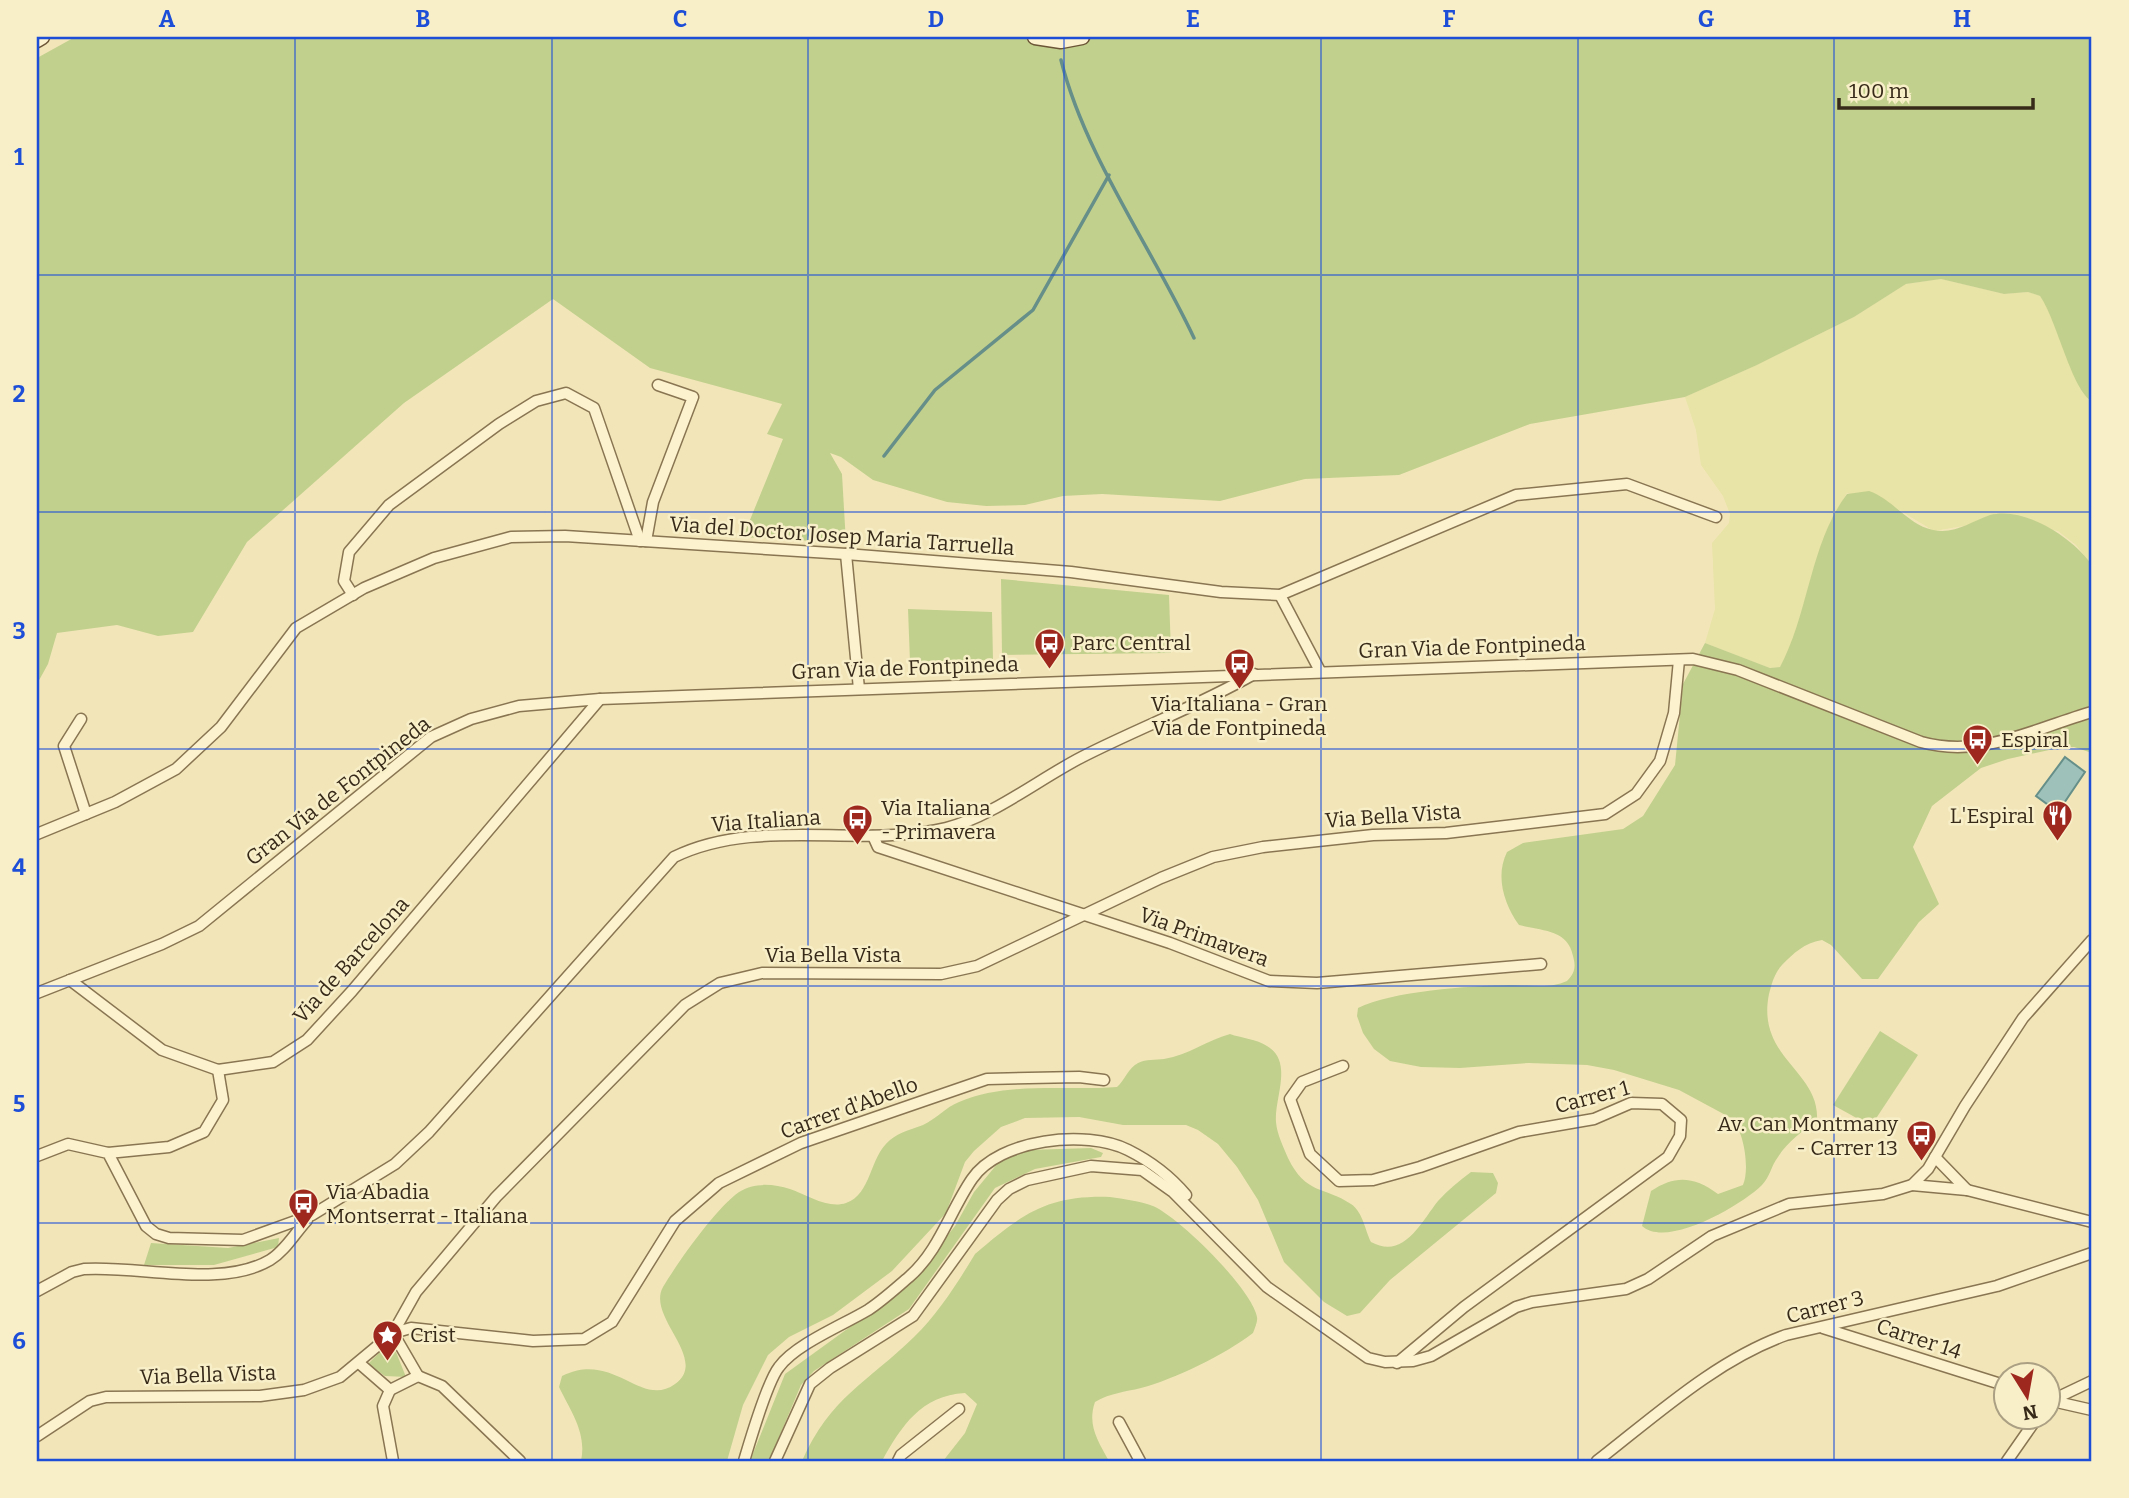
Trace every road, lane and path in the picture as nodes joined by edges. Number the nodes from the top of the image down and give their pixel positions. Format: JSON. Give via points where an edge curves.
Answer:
{"nodes":[{"id":1,"x":42,"y":37,"type":"edge"},
{"id":2,"x":1035,"y":37,"type":"edge"},
{"id":3,"x":1082,"y":37,"type":"edge"},
{"id":4,"x":37,"y":40,"type":"edge"},
{"id":5,"x":658,"y":385,"type":"dead end"},
{"id":6,"x":1716,"y":517,"type":"dead end"},
{"id":7,"x":643,"y":541,"type":"junction"},
{"id":8,"x":846,"y":554,"type":"junction"},
{"id":9,"x":353,"y":595,"type":"junction"},
{"id":10,"x":1280,"y":595,"type":"junction"},
{"id":11,"x":1679,"y":660,"type":"junction"},
{"id":12,"x":1320,"y":671,"type":"junction"},
{"id":13,"x":1255,"y":673,"type":"junction"},
{"id":14,"x":859,"y":689,"type":"junction"},
{"id":15,"x":600,"y":699,"type":"junction"},
{"id":16,"x":2092,"y":712,"type":"edge"},
{"id":17,"x":81,"y":719,"type":"dead end"},
{"id":18,"x":86,"y":814,"type":"junction"},
{"id":19,"x":37,"y":834,"type":"edge"},
{"id":20,"x":873,"y":836,"type":"junction"},
{"id":21,"x":1082,"y":915,"type":"junction"},
{"id":22,"x":2092,"y":940,"type":"edge"},
{"id":23,"x":1541,"y":964,"type":"dead end"},
{"id":24,"x":70,"y":980,"type":"junction"},
{"id":25,"x":37,"y":993,"type":"edge"},
{"id":26,"x":1343,"y":1066,"type":"dead end"},
{"id":27,"x":218,"y":1070,"type":"junction"},
{"id":28,"x":1104,"y":1080,"type":"dead end"},
{"id":29,"x":108,"y":1153,"type":"junction"},
{"id":30,"x":37,"y":1156,"type":"edge"},
{"id":31,"x":1935,"y":1157,"type":"junction"},
{"id":32,"x":1912,"y":1185,"type":"junction"},
{"id":33,"x":1967,"y":1190,"type":"junction"},
{"id":34,"x":312,"y":1215,"type":"junction"},
{"id":35,"x":1201,"y":1218,"type":"junction"},
{"id":36,"x":2092,"y":1222,"type":"edge"},
{"id":37,"x":2092,"y":1253,"type":"edge"},
{"id":38,"x":37,"y":1291,"type":"edge"},
{"id":39,"x":1820,"y":1328,"type":"junction"},
{"id":40,"x":393,"y":1333,"type":"junction"},
{"id":41,"x":359,"y":1363,"type":"junction"},
{"id":42,"x":1397,"y":1363,"type":"junction"},
{"id":43,"x":418,"y":1376,"type":"junction"},
{"id":44,"x":2092,"y":1381,"type":"edge"},
{"id":45,"x":1993,"y":1382,"type":"edge"},
{"id":46,"x":390,"y":1390,"type":"junction"},
{"id":47,"x":2062,"y":1394,"type":"edge"},
{"id":48,"x":2062,"y":1403,"type":"edge"},
{"id":49,"x":959,"y":1409,"type":"dead end"},
{"id":50,"x":2092,"y":1410,"type":"edge"},
{"id":51,"x":1119,"y":1422,"type":"dead end"},
{"id":52,"x":2027,"y":1432,"type":"edge"},
{"id":53,"x":37,"y":1436,"type":"edge"},
{"id":54,"x":393,"y":1461,"type":"edge"},
{"id":55,"x":520,"y":1461,"type":"edge"},
{"id":56,"x":744,"y":1461,"type":"edge"},
{"id":57,"x":775,"y":1461,"type":"edge"},
{"id":58,"x":898,"y":1461,"type":"edge"},
{"id":59,"x":1140,"y":1461,"type":"edge"},
{"id":60,"x":1597,"y":1461,"type":"edge"},
{"id":61,"x":2007,"y":1461,"type":"edge"}],
"edges":[{"from":1,"to":4,"type":"main road"},
{"from":2,"to":3,"type":"main road","via":[[1061,41]]},
{"from":5,"to":7,"type":"street","via":[[693,397]]},
{"from":6,"to":10,"type":"street","name":"Via del Doctor Josep Maria Tarruella","via":[[1627,485],[1516,495]]},
{"from":7,"to":8,"type":"street","name":"Via del Doctor Josep Maria Tarruella"},
{"from":7,"to":9,"type":"street","name":"Via del Doctor Josep Maria Tarruella","via":[[511,537],[434,558]]},
{"from":7,"to":9,"type":"street","via":[[594,408],[566,393],[536,401],[499,424],[389,505],[349,552],[344,581]]},
{"from":8,"to":10,"type":"street","name":"Via del Doctor Josep Maria Tarruella"},
{"from":8,"to":14,"type":"street"},
{"from":9,"to":18,"type":"street","name":"Via del Doctor Josep Maria Tarruella","via":[[296,628],[221,727],[176,769]]},
{"from":10,"to":12,"type":"street"},
{"from":11,"to":12,"type":"street","name":"Gran Via de Fontpineda"},
{"from":11,"to":16,"type":"street","name":"Gran Via de Fontpineda","via":[[1738,670],[1944,747],[1988,746]]},
{"from":11,"to":21,"type":"street","name":"Via Bella Vista","via":[[1674,713],[1660,761],[1636,794],[1605,814],[1446,833],[1263,846],[1213,857]]},
{"from":12,"to":13,"type":"street","name":"Gran Via de Fontpineda"},
{"from":13,"to":14,"type":"street","name":"Gran Via de Fontpineda"},
{"from":13,"to":20,"type":"street","name":"Via Italiana","via":[[965,821],[945,828]]},
{"from":14,"to":15,"type":"street","name":"Gran Via de Fontpineda"},
{"from":15,"to":24,"type":"street","name":"Gran Via de Fontpineda","via":[[519,706],[452,726],[413,752],[199,926]]},
{"from":15,"to":27,"type":"street","name":"Via de Barcelona","via":[[307,1040],[274,1062]]},
{"from":17,"to":18,"type":"street","via":[[64,746]]},
{"from":18,"to":19,"type":"street","name":"Via del Doctor Josep Maria Tarruella"},
{"from":20,"to":21,"type":"street","name":"Via Primavera","via":[[878,847]]},
{"from":20,"to":34,"type":"street","name":"Via Italiana","via":[[746,839],[693,847],[674,857],[429,1132],[395,1164]]},
{"from":21,"to":23,"type":"street","name":"Via Primavera","via":[[1269,981],[1317,984]]},
{"from":21,"to":40,"type":"street","name":"Via Bella Vista","via":[[977,966],[941,974],[762,973],[720,983],[685,1005],[496,1198],[416,1292]]},
{"from":22,"to":31,"type":"street","via":[[2023,1018]]},
{"from":24,"to":25,"type":"street","name":"Gran Via de Fontpineda"},
{"from":24,"to":27,"type":"street","name":"Via de Barcelona","via":[[162,1050]]},
{"from":26,"to":42,"type":"street","name":"Carrer 1","via":[[1302,1082],[1290,1099],[1310,1154],[1339,1181],[1373,1180],[1519,1132],[1594,1119],[1631,1103],[1662,1104],[1681,1120],[1681,1136],[1668,1157],[1464,1307]]},
{"from":27,"to":29,"type":"street","via":[[223,1100],[204,1132],[169,1147]]},
{"from":28,"to":40,"type":"street","name":"Carrer d'Abello","via":[[987,1079],[801,1143],[719,1183],[675,1221],[612,1322],[584,1339],[533,1341],[411,1328]]},
{"from":29,"to":30,"type":"street","via":[[68,1144]]},
{"from":29,"to":34,"type":"street","via":[[146,1226],[169,1238],[243,1240]]},
{"from":31,"to":32,"type":"street"},
{"from":31,"to":33,"type":"street"},
{"from":32,"to":33,"type":"street"},
{"from":32,"to":42,"type":"street","via":[[1883,1195],[1780,1208],[1712,1236],[1626,1289],[1516,1307],[1432,1356]]},
{"from":33,"to":36,"type":"street"},
{"from":34,"to":38,"type":"street","via":[[281,1251],[256,1266],[202,1273],[84,1269]]},
{"from":35,"to":42,"type":"street","via":[[1267,1287],[1368,1358]]},
{"from":35,"to":56,"type":"street","via":[[1163,1171],[1126,1149],[1097,1141],[1044,1142],[1014,1148],[990,1160],[972,1179],[948,1225],[912,1274],[870,1308],[814,1339],[779,1367]]},
{"from":35,"to":57,"type":"street","via":[[1157,1178],[1126,1166],[1091,1166],[1027,1180],[1009,1189],[987,1212],[968,1245],[913,1316],[810,1384]]},
{"from":37,"to":39,"type":"street","name":"Carrer 3","via":[[1997,1286]]},
{"from":39,"to":45,"type":"street","name":"Carrer 14"},
{"from":39,"to":60,"type":"street","name":"Carrer 3","via":[[1757,1346]]},
{"from":40,"to":41,"type":"street","name":"Via Bella Vista"},
{"from":40,"to":43,"type":"street"},
{"from":41,"to":46,"type":"street"},
{"from":41,"to":53,"type":"street","name":"Via Bella Vista","via":[[340,1377],[260,1396],[106,1396],[90,1401]]},
{"from":43,"to":46,"type":"street"},
{"from":43,"to":55,"type":"street","via":[[442,1386]]},
{"from":44,"to":47,"type":"street"},
{"from":46,"to":54,"type":"street","via":[[383,1406]]},
{"from":48,"to":50,"type":"street"},
{"from":49,"to":58,"type":"street"},
{"from":51,"to":59,"type":"street"},
{"from":52,"to":61,"type":"street"}]}
